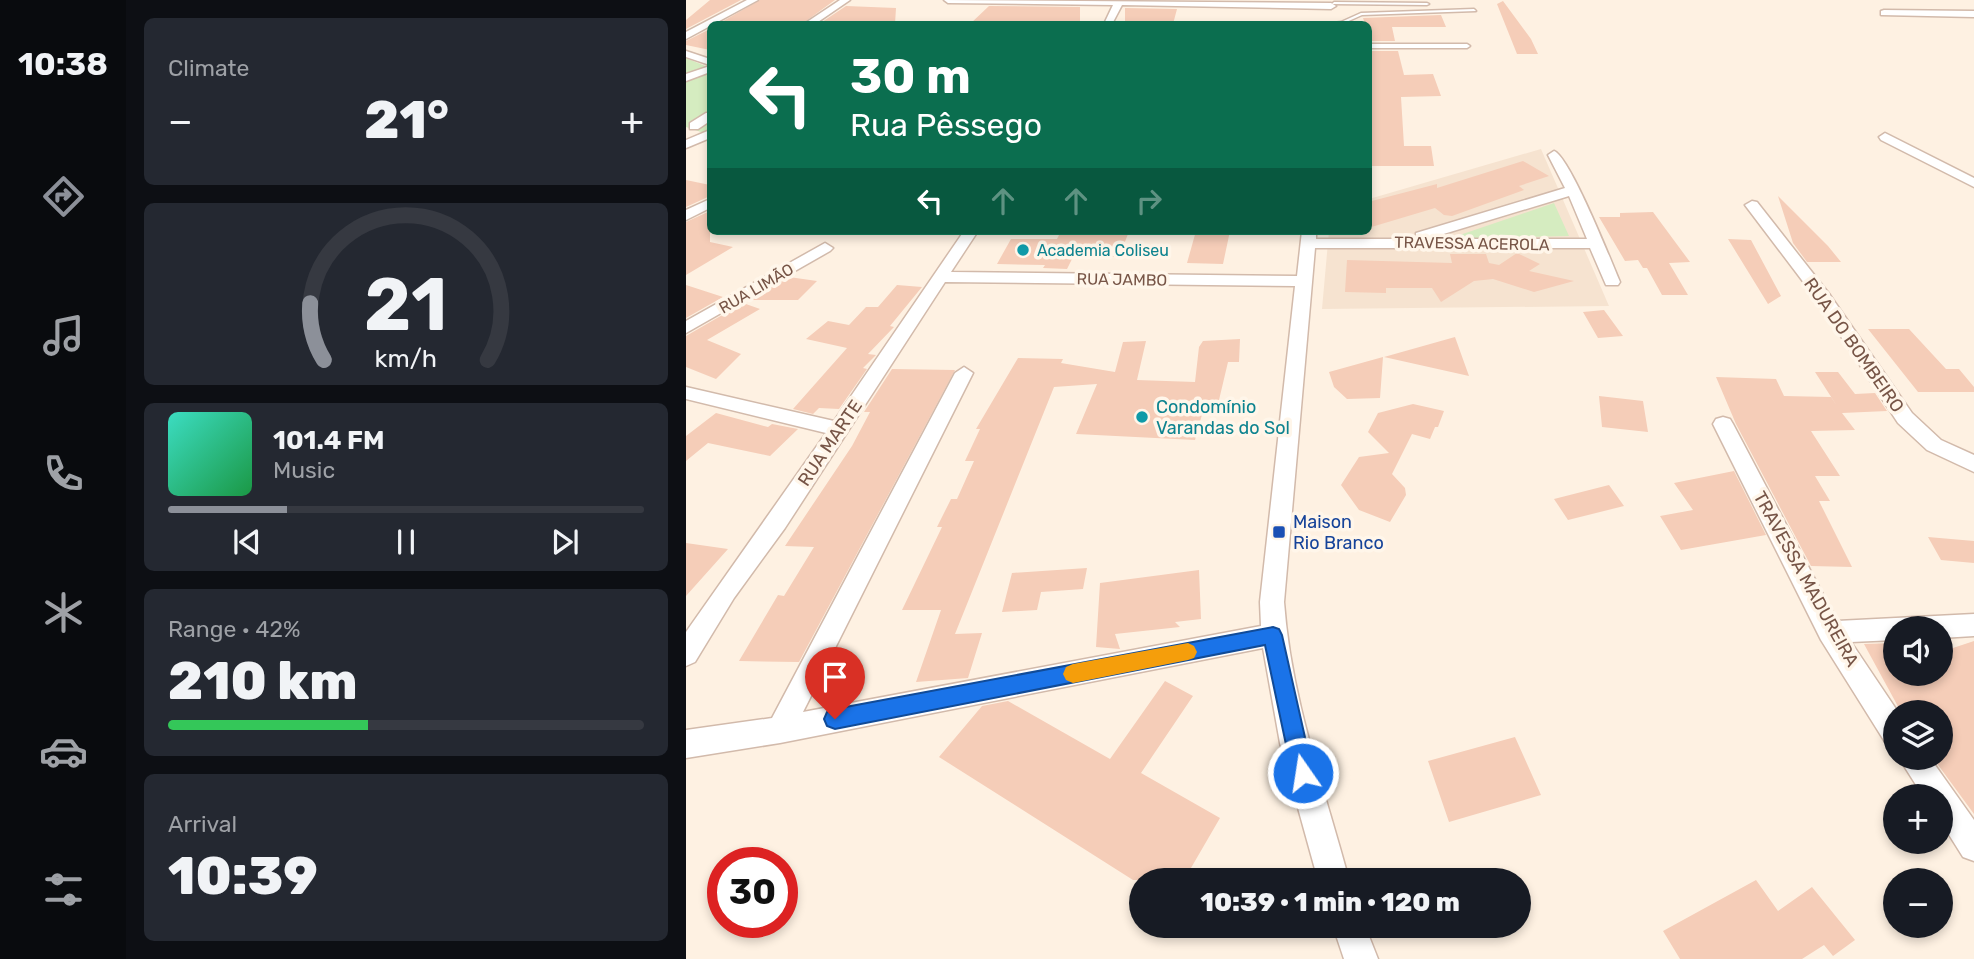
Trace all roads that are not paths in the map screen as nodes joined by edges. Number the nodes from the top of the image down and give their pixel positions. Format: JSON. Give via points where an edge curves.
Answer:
{"nodes":[{"id":1,"x":754,"y":0,"type":"edge"},
{"id":2,"x":846,"y":0,"type":"edge"},
{"id":3,"x":948,"y":0,"type":"edge"},
{"id":4,"x":1028,"y":1,"type":"edge"},
{"id":5,"x":1119,"y":2,"type":"edge"},
{"id":6,"x":1225,"y":3,"type":"edge"},
{"id":7,"x":1334,"y":3,"type":"edge"},
{"id":8,"x":1427,"y":4,"type":"dead end"},
{"id":9,"x":1972,"y":9,"type":"edge"},
{"id":10,"x":1474,"y":10,"type":"dead end"},
{"id":11,"x":1885,"y":13,"type":"dead end"},
{"id":12,"x":714,"y":21,"type":"edge"},
{"id":13,"x":814,"y":21,"type":"edge"},
{"id":14,"x":1110,"y":21,"type":"edge"},
{"id":15,"x":1328,"y":21,"type":"edge"},
{"id":16,"x":1346,"y":21,"type":"edge"},
{"id":17,"x":707,"y":25,"type":"edge"},
{"id":18,"x":686,"y":36,"type":"edge"},
{"id":19,"x":1372,"y":46,"type":"edge"},
{"id":20,"x":1467,"y":46,"type":"dead end"},
{"id":21,"x":686,"y":54,"type":"edge"},
{"id":22,"x":707,"y":61,"type":"edge"},
{"id":23,"x":707,"y":70,"type":"edge"},
{"id":24,"x":686,"y":78,"type":"edge"},
{"id":25,"x":707,"y":117,"type":"edge"},
{"id":26,"x":690,"y":125,"type":"edge"},
{"id":27,"x":707,"y":131,"type":"edge"},
{"id":28,"x":707,"y":134,"type":"edge"},
{"id":29,"x":1885,"y":137,"type":"dead end"},
{"id":30,"x":686,"y":144,"type":"edge"},
{"id":31,"x":1554,"y":155,"type":"dead end"},
{"id":32,"x":1974,"y":183,"type":"edge"},
{"id":33,"x":1573,"y":191,"type":"junction"},
{"id":34,"x":1752,"y":205,"type":"dead end"},
{"id":35,"x":707,"y":206,"type":"edge"},
{"id":36,"x":686,"y":216,"type":"edge"},
{"id":37,"x":968,"y":235,"type":"edge"},
{"id":38,"x":1309,"y":237,"type":"edge"},
{"id":39,"x":1399,"y":242,"type":"junction"},
{"id":40,"x":1595,"y":244,"type":"junction"},
{"id":41,"x":825,"y":248,"type":"dead end"},
{"id":42,"x":940,"y":277,"type":"junction"},
{"id":43,"x":1304,"y":281,"type":"junction"},
{"id":44,"x":1612,"y":282,"type":"dead end"},
{"id":45,"x":686,"y":328,"type":"edge"},
{"id":46,"x":964,"y":373,"type":"dead end"},
{"id":47,"x":686,"y":393,"type":"edge"},
{"id":48,"x":1723,"y":424,"type":"dead end"},
{"id":49,"x":839,"y":429,"type":"junction"},
{"id":50,"x":1974,"y":464,"type":"edge"},
{"id":51,"x":1974,"y":625,"type":"edge"},
{"id":52,"x":1830,"y":632,"type":"junction"},
{"id":53,"x":1273,"y":635,"type":"junction"},
{"id":54,"x":686,"y":653,"type":"edge"},
{"id":55,"x":1883,"y":714,"type":"edge"},
{"id":56,"x":780,"y":730,"type":"junction"},
{"id":57,"x":686,"y":744,"type":"edge"},
{"id":58,"x":1953,"y":816,"type":"edge"},
{"id":59,"x":1974,"y":846,"type":"edge"},
{"id":60,"x":1331,"y":868,"type":"edge"},
{"id":61,"x":1353,"y":938,"type":"edge"},
{"id":62,"x":1361,"y":959,"type":"edge"}],
"edges":[{"from":1,"to":12,"type":"street"},
{"from":2,"to":13,"type":"street"},
{"from":3,"to":4,"type":"street"},
{"from":4,"to":5,"type":"street"},
{"from":5,"to":6,"type":"street"},
{"from":5,"to":14,"type":"street"},
{"from":6,"to":7,"type":"street"},
{"from":7,"to":8,"type":"lane"},
{"from":7,"to":15,"type":"street"},
{"from":9,"to":11,"type":"street"},
{"from":10,"to":16,"type":"lane","via":[[1361,14]]},
{"from":17,"to":18,"type":"street"},
{"from":19,"to":20,"type":"lane"},
{"from":21,"to":22,"type":"street"},
{"from":23,"to":24,"type":"street"},
{"from":25,"to":26,"type":"street"},
{"from":26,"to":27,"type":"street"},
{"from":28,"to":30,"type":"street"},
{"from":29,"to":32,"type":"street"},
{"from":31,"to":33,"type":"street"},
{"from":33,"to":39,"type":"street"},
{"from":33,"to":40,"type":"street"},
{"from":34,"to":50,"type":"street","name":"RUA DO BOMBEIRO","via":[[1824,298],[1911,425],[1934,445]]},
{"from":35,"to":36,"type":"street"},
{"from":37,"to":42,"type":"street","name":"RUA MARTE"},
{"from":38,"to":39,"type":"street","name":"TRAVESSA ACEROLA"},
{"from":38,"to":43,"type":"street"},
{"from":39,"to":40,"type":"street","name":"TRAVESSA ACEROLA"},
{"from":40,"to":44,"type":"street"},
{"from":41,"to":45,"type":"street","name":"RUA LIMÃO"},
{"from":42,"to":43,"type":"street","name":"RUA JAMBO"},
{"from":42,"to":49,"type":"street","name":"RUA MARTE"},
{"from":43,"to":53,"type":"street","via":[[1272,602]]},
{"from":46,"to":56,"type":"street"},
{"from":47,"to":49,"type":"street"},
{"from":48,"to":52,"type":"street","name":"TRAVESSA MADUREIRA"},
{"from":49,"to":54,"type":"street","name":"RUA MARTE"},
{"from":51,"to":52,"type":"street"},
{"from":52,"to":55,"type":"street","name":"TRAVESSA MADUREIRA"},
{"from":53,"to":56,"type":"street"},
{"from":53,"to":60,"type":"street","via":[[1303,773]]},
{"from":56,"to":57,"type":"street"},
{"from":58,"to":59,"type":"street"},
{"from":61,"to":62,"type":"street"}]}
